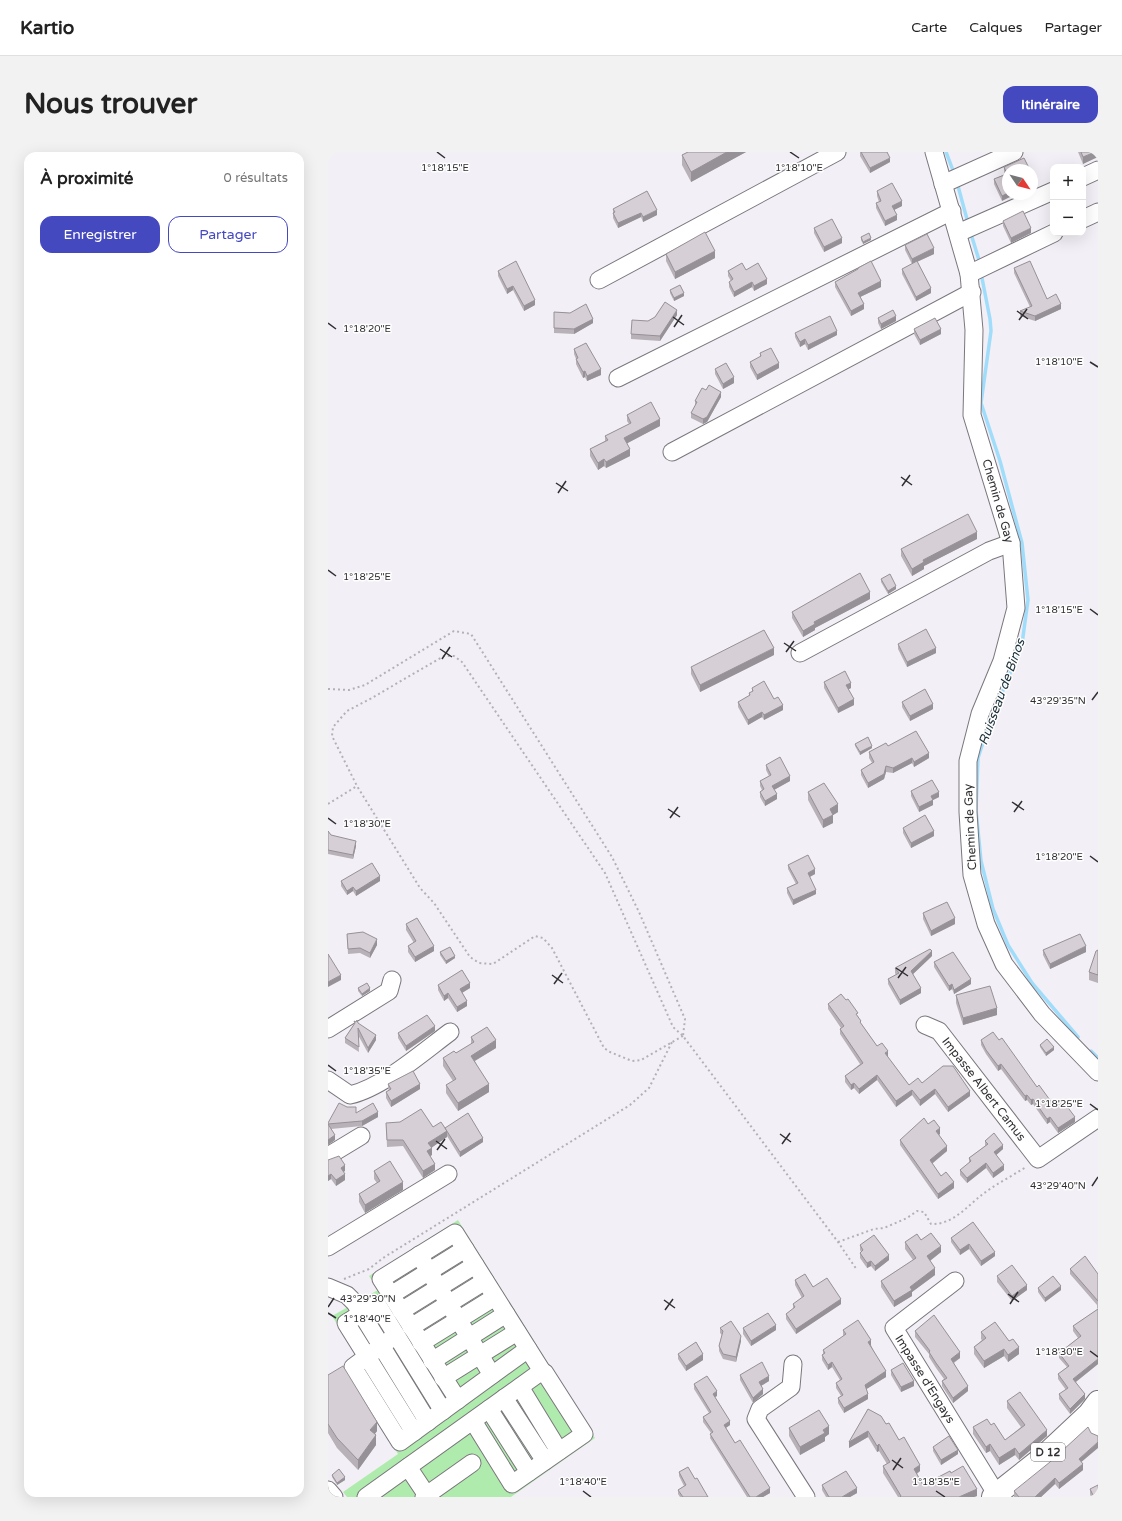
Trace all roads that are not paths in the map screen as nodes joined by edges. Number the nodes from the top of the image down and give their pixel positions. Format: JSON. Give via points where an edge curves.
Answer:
{"nodes":[{"id":1,"x":837,"y":152,"type":"edge"},
{"id":2,"x":934,"y":152,"type":"edge"},
{"id":3,"x":1014,"y":152,"type":"edge"},
{"id":4,"x":1098,"y":170,"type":"edge"},
{"id":5,"x":1086,"y":176,"type":"edge"},
{"id":6,"x":943,"y":184,"type":"junction"},
{"id":7,"x":1050,"y":192,"type":"edge"},
{"id":8,"x":952,"y":211,"type":"junction"},
{"id":9,"x":1098,"y":212,"type":"edge"},
{"id":10,"x":1086,"y":218,"type":"edge"},
{"id":11,"x":958,"y":233,"type":"junction"},
{"id":12,"x":1050,"y":235,"type":"edge"},
{"id":13,"x":969,"y":274,"type":"junction"},
{"id":14,"x":599,"y":280,"type":"dead end"},
{"id":15,"x":972,"y":292,"type":"junction"},
{"id":16,"x":618,"y":378,"type":"dead end"},
{"id":17,"x":672,"y":452,"type":"dead end"},
{"id":18,"x":1011,"y":543,"type":"junction"},
{"id":19,"x":800,"y":653,"type":"dead end"},
{"id":20,"x":392,"y":980,"type":"dead end"},
{"id":21,"x":925,"y":1025,"type":"dead end"},
{"id":22,"x":328,"y":1029,"type":"edge"},
{"id":23,"x":450,"y":1032,"type":"dead end"},
{"id":24,"x":1098,"y":1072,"type":"edge"},
{"id":25,"x":328,"y":1080,"type":"edge"},
{"id":26,"x":1098,"y":1118,"type":"edge"},
{"id":27,"x":361,"y":1136,"type":"dead end"},
{"id":28,"x":328,"y":1156,"type":"edge"},
{"id":29,"x":448,"y":1174,"type":"dead end"},
{"id":30,"x":328,"y":1248,"type":"edge"},
{"id":31,"x":465,"y":1249,"type":"junction"},
{"id":32,"x":419,"y":1256,"type":"junction"},
{"id":33,"x":475,"y":1265,"type":"junction"},
{"id":34,"x":428,"y":1271,"type":"junction"},
{"id":35,"x":485,"y":1281,"type":"junction"},
{"id":36,"x":955,"y":1281,"type":"dead end"},
{"id":37,"x":335,"y":1283,"type":"edge"},
{"id":38,"x":438,"y":1288,"type":"junction"},
{"id":39,"x":391,"y":1295,"type":"junction"},
{"id":40,"x":495,"y":1297,"type":"junction"},
{"id":41,"x":448,"y":1303,"type":"junction"},
{"id":42,"x":401,"y":1311,"type":"junction"},
{"id":43,"x":361,"y":1313,"type":"junction"},
{"id":44,"x":506,"y":1314,"type":"junction"},
{"id":45,"x":458,"y":1320,"type":"junction"},
{"id":46,"x":411,"y":1327,"type":"junction"},
{"id":47,"x":517,"y":1332,"type":"junction"},
{"id":48,"x":396,"y":1335,"type":"junction"},
{"id":49,"x":469,"y":1337,"type":"junction"},
{"id":50,"x":421,"y":1343,"type":"junction"},
{"id":51,"x":381,"y":1346,"type":"junction"},
{"id":52,"x":528,"y":1349,"type":"junction"},
{"id":53,"x":480,"y":1355,"type":"junction"},
{"id":54,"x":367,"y":1357,"type":"junction"},
{"id":55,"x":432,"y":1361,"type":"junction"},
{"id":56,"x":792,"y":1364,"type":"dead end"},
{"id":57,"x":538,"y":1374,"type":"junction"},
{"id":58,"x":492,"y":1375,"type":"junction"},
{"id":59,"x":421,"y":1376,"type":"junction"},
{"id":60,"x":443,"y":1378,"type":"junction"},
{"id":61,"x":406,"y":1385,"type":"junction"},
{"id":62,"x":520,"y":1387,"type":"junction"},
{"id":63,"x":391,"y":1394,"type":"junction"},
{"id":64,"x":504,"y":1398,"type":"junction"},
{"id":65,"x":458,"y":1400,"type":"junction"},
{"id":66,"x":376,"y":1403,"type":"junction"},
{"id":67,"x":489,"y":1409,"type":"junction"},
{"id":68,"x":443,"y":1411,"type":"junction"},
{"id":69,"x":1095,"y":1416,"type":"edge"},
{"id":70,"x":473,"y":1421,"type":"junction"},
{"id":71,"x":428,"y":1422,"type":"junction"},
{"id":72,"x":414,"y":1432,"type":"junction"},
{"id":73,"x":560,"y":1451,"type":"junction"},
{"id":74,"x":545,"y":1461,"type":"junction"},
{"id":75,"x":472,"y":1463,"type":"dead end"},
{"id":76,"x":408,"y":1467,"type":"junction"},
{"id":77,"x":529,"y":1472,"type":"junction"},
{"id":78,"x":328,"y":1490,"type":"edge"},
{"id":79,"x":427,"y":1496,"type":"edge"},
{"id":80,"x":995,"y":1496,"type":"edge"},
{"id":81,"x":334,"y":1497,"type":"edge"},
{"id":82,"x":366,"y":1497,"type":"edge"},
{"id":83,"x":806,"y":1497,"type":"edge"}],
"edges":[{"from":1,"to":14,"type":"street"},
{"from":2,"to":6,"type":"street","name":"Chemin de Gay"},
{"from":3,"to":6,"type":"street"},
{"from":4,"to":5,"type":"street"},
{"from":6,"to":8,"type":"street","name":"Chemin de Gay"},
{"from":7,"to":11,"type":"street"},
{"from":8,"to":11,"type":"street","name":"Chemin de Gay"},
{"from":8,"to":16,"type":"street"},
{"from":9,"to":10,"type":"street"},
{"from":11,"to":13,"type":"street","name":"Chemin de Gay"},
{"from":12,"to":13,"type":"street"},
{"from":13,"to":15,"type":"street","name":"Chemin de Gay"},
{"from":15,"to":17,"type":"street"},
{"from":15,"to":18,"type":"street","name":"Chemin de Gay","via":[[972,415]]},
{"from":18,"to":19,"type":"street","via":[[989,551]]},
{"from":18,"to":24,"type":"street","name":"Chemin de Gay","via":[[1016,608],[1002,661],[980,714],[968,761],[972,875],[986,924],[1004,964],[1042,1014]]},
{"from":20,"to":22,"type":"street","via":[[388,991]]},
{"from":21,"to":26,"type":"street","name":"Impasse Albert Camus","via":[[939,1031],[1038,1159]]},
{"from":23,"to":25,"type":"street","via":[[386,1078],[357,1094],[350,1095]]},
{"from":27,"to":28,"type":"street"},
{"from":29,"to":30,"type":"street"},
{"from":31,"to":32,"type":"street","via":[[455,1233]]},
{"from":31,"to":33,"type":"street"},
{"from":31,"to":34,"type":"street"},
{"from":32,"to":34,"type":"street"},
{"from":32,"to":39,"type":"street","via":[[381,1279]]},
{"from":33,"to":35,"type":"street"},
{"from":33,"to":38,"type":"street"},
{"from":34,"to":38,"type":"street"},
{"from":34,"to":39,"type":"street"},
{"from":35,"to":40,"type":"street"},
{"from":35,"to":41,"type":"street"},
{"from":36,"to":80,"type":"street","name":"Impasse d'Engays","via":[[894,1328]]},
{"from":37,"to":43,"type":"street"},
{"from":38,"to":41,"type":"street"},
{"from":38,"to":42,"type":"street"},
{"from":39,"to":42,"type":"street"},
{"from":40,"to":44,"type":"street"},
{"from":40,"to":45,"type":"street"},
{"from":41,"to":45,"type":"street"},
{"from":41,"to":46,"type":"street"},
{"from":42,"to":46,"type":"street"},
{"from":43,"to":48,"type":"street","via":[[376,1304]]},
{"from":43,"to":51,"type":"street"},
{"from":43,"to":54,"type":"street","via":[[346,1323]]},
{"from":44,"to":47,"type":"street"},
{"from":44,"to":49,"type":"street"},
{"from":45,"to":49,"type":"street"},
{"from":45,"to":50,"type":"street"},
{"from":46,"to":50,"type":"street"},
{"from":47,"to":52,"type":"street"},
{"from":47,"to":53,"type":"street"},
{"from":48,"to":51,"type":"street"},
{"from":48,"to":59,"type":"street"},
{"from":49,"to":53,"type":"street"},
{"from":49,"to":55,"type":"street"},
{"from":50,"to":55,"type":"street"},
{"from":51,"to":54,"type":"street"},
{"from":51,"to":61,"type":"street"},
{"from":52,"to":57,"type":"street"},
{"from":52,"to":58,"type":"street"},
{"from":53,"to":58,"type":"street"},
{"from":53,"to":60,"type":"street"},
{"from":54,"to":63,"type":"street"},
{"from":54,"to":66,"type":"street","via":[[353,1367]]},
{"from":55,"to":60,"type":"street"},
{"from":56,"to":83,"type":"street","via":[[791,1388],[760,1409],[756,1419]]},
{"from":57,"to":62,"type":"street"},
{"from":57,"to":73,"type":"street","via":[[575,1441]]},
{"from":58,"to":65,"type":"street"},
{"from":59,"to":61,"type":"street"},
{"from":59,"to":68,"type":"street"},
{"from":60,"to":65,"type":"street"},
{"from":61,"to":63,"type":"street"},
{"from":61,"to":71,"type":"street"},
{"from":62,"to":64,"type":"street"},
{"from":62,"to":73,"type":"street"},
{"from":63,"to":66,"type":"street"},
{"from":63,"to":72,"type":"street"},
{"from":64,"to":67,"type":"street"},
{"from":64,"to":74,"type":"street"},
{"from":65,"to":68,"type":"street"},
{"from":66,"to":72,"type":"street","via":[[400,1442]]},
{"from":67,"to":70,"type":"street"},
{"from":67,"to":77,"type":"street"},
{"from":68,"to":71,"type":"street"},
{"from":69,"to":80,"type":"main road","number":"D 12"},
{"from":70,"to":76,"type":"street"},
{"from":70,"to":77,"type":"street","via":[[512,1484]]},
{"from":71,"to":72,"type":"street"},
{"from":73,"to":74,"type":"street"},
{"from":74,"to":77,"type":"street"},
{"from":75,"to":79,"type":"street"},
{"from":76,"to":79,"type":"street"},
{"from":76,"to":82,"type":"street"},
{"from":78,"to":81,"type":"street"}]}
